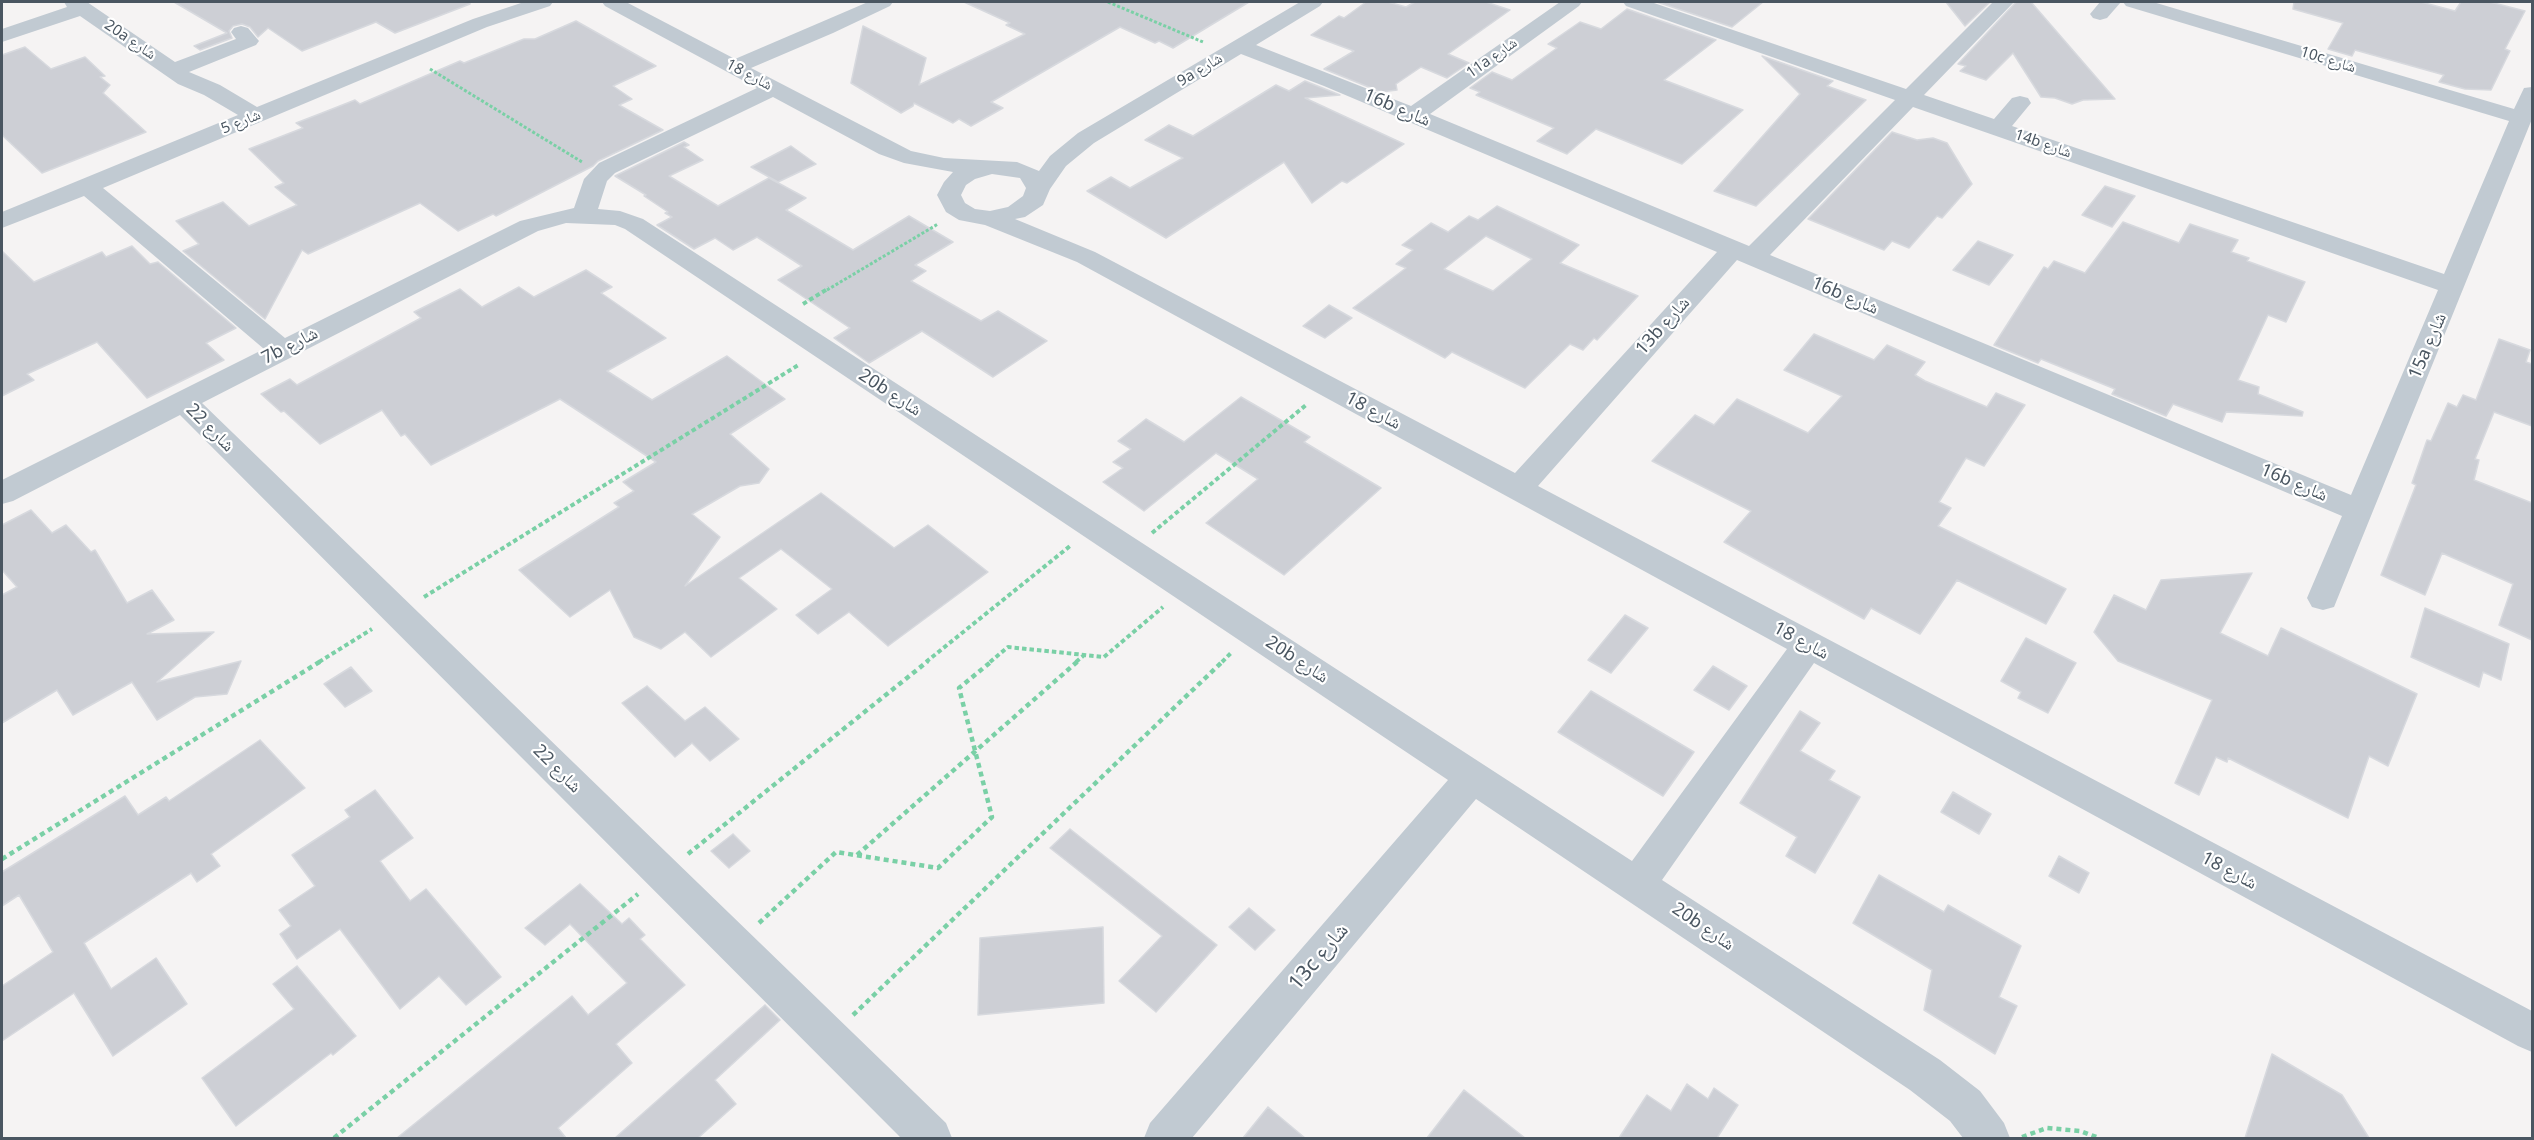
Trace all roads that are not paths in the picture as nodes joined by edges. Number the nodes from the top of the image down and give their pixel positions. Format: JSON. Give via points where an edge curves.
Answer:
{"nodes":[{"id":1,"x":526,"y":2,"type":"edge"},
{"id":2,"x":543,"y":2,"type":"edge"},
{"id":3,"x":612,"y":2,"type":"edge"},
{"id":4,"x":883,"y":2,"type":"edge"},
{"id":5,"x":1313,"y":2,"type":"edge"},
{"id":6,"x":1572,"y":2,"type":"edge"},
{"id":7,"x":1633,"y":2,"type":"edge"},
{"id":8,"x":2004,"y":2,"type":"edge"},
{"id":9,"x":2133,"y":2,"type":"edge"},
{"id":10,"x":109,"y":5,"type":"dead end"},
{"id":11,"x":82,"y":7,"type":"edge"},
{"id":12,"x":480,"y":24,"type":"junction"},
{"id":13,"x":241,"y":32,"type":"dead end"},
{"id":14,"x":2,"y":36,"type":"edge"},
{"id":15,"x":1239,"y":46,"type":"junction"},
{"id":16,"x":740,"y":70,"type":"junction"},
{"id":17,"x":180,"y":75,"type":"junction"},
{"id":18,"x":774,"y":88,"type":"junction"},
{"id":19,"x":2532,"y":93,"type":"edge"},
{"id":20,"x":1910,"y":98,"type":"junction"},
{"id":21,"x":2020,"y":103,"type":"dead end"},
{"id":22,"x":1413,"y":115,"type":"junction"},
{"id":23,"x":2522,"y":118,"type":"junction"},
{"id":24,"x":246,"y":120,"type":"junction"},
{"id":25,"x":1998,"y":128,"type":"junction"},
{"id":26,"x":1086,"y":138,"type":"junction"},
{"id":27,"x":887,"y":148,"type":"junction"},
{"id":28,"x":997,"y":167,"type":"junction"},
{"id":29,"x":87,"y":186,"type":"junction"},
{"id":30,"x":1036,"y":194,"type":"junction"},
{"id":31,"x":956,"y":207,"type":"junction"},
{"id":32,"x":584,"y":214,"type":"junction"},
{"id":33,"x":990,"y":218,"type":"junction"},
{"id":34,"x":2,"y":221,"type":"edge"},
{"id":35,"x":1744,"y":253,"type":"junction"},
{"id":36,"x":1086,"y":257,"type":"junction"},
{"id":37,"x":2453,"y":286,"type":"junction"},
{"id":38,"x":282,"y":350,"type":"junction"},
{"id":39,"x":182,"y":400,"type":"junction"},
{"id":40,"x":1507,"y":483,"type":"junction"},
{"id":41,"x":2,"y":494,"type":"edge"},
{"id":42,"x":2359,"y":511,"type":"junction"},
{"id":43,"x":2323,"y":598,"type":"dead end"},
{"id":44,"x":1808,"y":645,"type":"junction"},
{"id":45,"x":1473,"y":776,"type":"junction"},
{"id":46,"x":1637,"y":884,"type":"junction"},
{"id":47,"x":2527,"y":1031,"type":"edge"},
{"id":48,"x":931,"y":1138,"type":"edge"},
{"id":49,"x":1165,"y":1138,"type":"edge"},
{"id":50,"x":1989,"y":1138,"type":"edge"}],
"edges":[{"from":1,"to":12,"type":"street","name":"شارع 5"},
{"from":2,"to":12,"type":"street","name":"شارع 5"},
{"from":3,"to":16,"type":"street","name":"شارع 18"},
{"from":4,"to":16,"type":"street"},
{"from":5,"to":15,"type":"street","name":"9a شارع"},
{"from":6,"to":22,"type":"street","name":"11a شارع"},
{"from":7,"to":20,"type":"street","name":"14b شارع"},
{"from":8,"to":20,"type":"street","name":"13b شارع"},
{"from":9,"to":23,"type":"street","name":"10c شارع"},
{"from":10,"to":11,"type":"street"},
{"from":11,"to":14,"type":"street"},
{"from":11,"to":17,"type":"street","name":"20a شارع"},
{"from":12,"to":24,"type":"street","name":"شارع 5"},
{"from":13,"to":17,"type":"street","via":[[249,41]]},
{"from":15,"to":22,"type":"street","name":"16b شارع"},
{"from":15,"to":26,"type":"street","name":"9a شارع"},
{"from":16,"to":18,"type":"street","name":"شارع 18"},
{"from":17,"to":24,"type":"street","name":"20a شارع","via":[[200,94]]},
{"from":18,"to":27,"type":"street","name":"شارع 18"},
{"from":18,"to":32,"type":"street","via":[[600,173]]},
{"from":19,"to":23,"type":"street","name":"15a شارع"},
{"from":20,"to":25,"type":"street","name":"14b شارع"},
{"from":20,"to":35,"type":"street","name":"13b شارع"},
{"from":21,"to":25,"type":"street"},
{"from":22,"to":35,"type":"street","name":"16b شارع"},
{"from":23,"to":37,"type":"street","name":"15a شارع"},
{"from":24,"to":29,"type":"street","name":"شارع 5"},
{"from":25,"to":37,"type":"street","name":"14b شارع"},
{"from":26,"to":28,"type":"street","name":"9a شارع"},
{"from":26,"to":30,"type":"street","name":"9a شارع","via":[[1058,161]]},
{"from":27,"to":28,"type":"street","name":"شارع 18","via":[[945,165]]},
{"from":27,"to":31,"type":"street","name":"شارع 18","via":[[926,176]]},
{"from":28,"to":30,"type":"street","via":[[1028,174],[1035,180]]},
{"from":28,"to":31,"type":"street","via":[[966,174],[958,180],[950,195]]},
{"from":29,"to":34,"type":"street","name":"شارع 5"},
{"from":29,"to":38,"type":"street"},
{"from":30,"to":33,"type":"street","via":[[1016,213]]},
{"from":30,"to":36,"type":"street","name":"شارع 18","via":[[1037,211],[1050,231]]},
{"from":31,"to":33,"type":"street","via":[[968,215]]},
{"from":32,"to":38,"type":"street","name":"7b شارع","via":[[529,226]]},
{"from":32,"to":45,"type":"street","name":"20b شارع","via":[[620,218],[634,224]]},
{"from":33,"to":36,"type":"street","name":"شارع 18"},
{"from":35,"to":40,"type":"street","name":"13b شارع"},
{"from":35,"to":42,"type":"street","name":"16b شارع"},
{"from":36,"to":40,"type":"street","name":"شارع 18"},
{"from":37,"to":42,"type":"street","name":"15a شارع"},
{"from":38,"to":39,"type":"street","name":"7b شارع"},
{"from":39,"to":41,"type":"street","name":"7b شارع"},
{"from":39,"to":48,"type":"street","name":"شارع 22"},
{"from":40,"to":44,"type":"street","name":"شارع 18"},
{"from":42,"to":43,"type":"street","name":"15a شارع"},
{"from":44,"to":46,"type":"street"},
{"from":44,"to":47,"type":"street","name":"شارع 18"},
{"from":45,"to":46,"type":"street","name":"20b شارع"},
{"from":45,"to":49,"type":"street","name":"13c شارع"},
{"from":46,"to":50,"type":"street","name":"20b شارع","via":[[1946,1089],[1965,1106]]}]}
